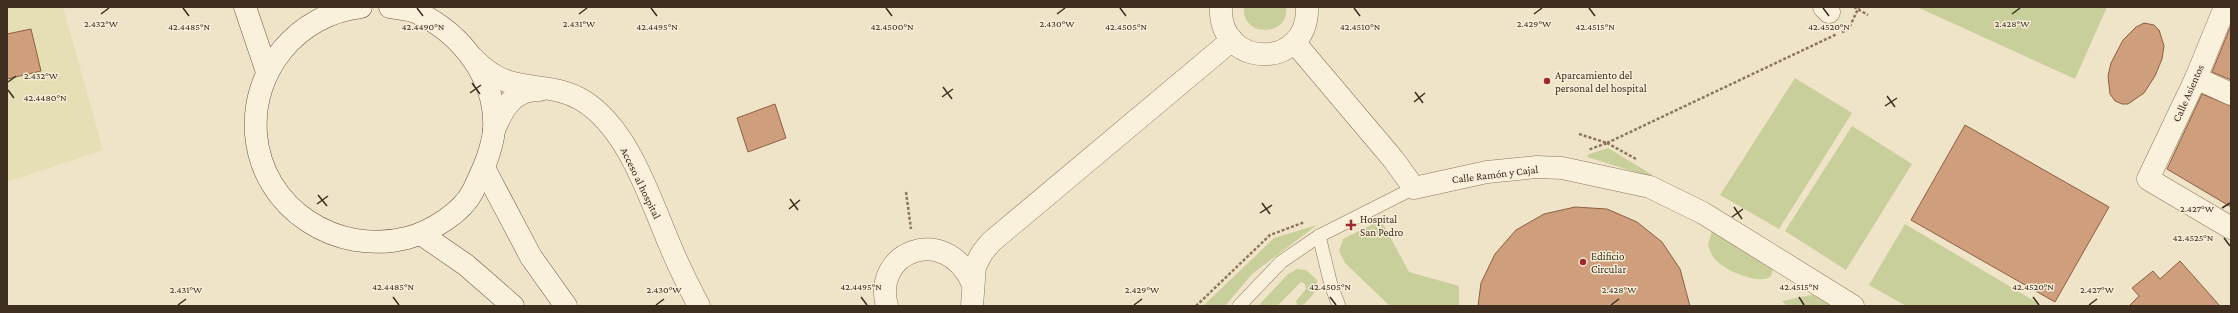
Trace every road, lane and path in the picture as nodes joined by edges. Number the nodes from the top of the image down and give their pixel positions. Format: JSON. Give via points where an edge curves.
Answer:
{"nodes":[{"id":1,"x":245,"y":7,"type":"edge"},
{"id":2,"x":390,"y":7,"type":"edge"},
{"id":3,"x":1221,"y":7,"type":"edge"},
{"id":4,"x":1307,"y":7,"type":"edge"},
{"id":5,"x":1854,"y":7,"type":"edge"},
{"id":6,"x":348,"y":8,"type":"edge"},
{"id":7,"x":1858,"y":8,"type":"edge"},
{"id":8,"x":2226,"y":12,"type":"edge"},
{"id":9,"x":1868,"y":15,"type":"dead end"},
{"id":10,"x":1232,"y":40,"type":"junction"},
{"id":11,"x":1295,"y":43,"type":"junction"},
{"id":12,"x":474,"y":59,"type":"junction"},
{"id":13,"x":267,"y":72,"type":"junction"},
{"id":14,"x":2196,"y":78,"type":"junction"},
{"id":15,"x":551,"y":91,"type":"junction"},
{"id":16,"x":2231,"y":94,"type":"edge"},
{"id":17,"x":494,"y":130,"type":"junction"},
{"id":18,"x":1579,"y":134,"type":"dead end"},
{"id":19,"x":1607,"y":143,"type":"junction"},
{"id":20,"x":1582,"y":152,"type":"dead end"},
{"id":21,"x":484,"y":168,"type":"junction"},
{"id":22,"x":1414,"y":188,"type":"junction"},
{"id":23,"x":906,"y":192,"type":"dead end"},
{"id":24,"x":2231,"y":228,"type":"edge"},
{"id":25,"x":421,"y":234,"type":"junction"},
{"id":26,"x":1319,"y":236,"type":"junction"},
{"id":27,"x":991,"y":242,"type":"junction"},
{"id":28,"x":914,"y":251,"type":"junction"},
{"id":29,"x":949,"y":254,"type":"junction"},
{"id":30,"x":972,"y":282,"type":"junction"},
{"id":31,"x":885,"y":303,"type":"edge"},
{"id":32,"x":512,"y":306,"type":"edge"},
{"id":33,"x":566,"y":306,"type":"edge"},
{"id":34,"x":698,"y":306,"type":"edge"},
{"id":35,"x":972,"y":306,"type":"edge"},
{"id":36,"x":1239,"y":306,"type":"edge"},
{"id":37,"x":1338,"y":306,"type":"edge"},
{"id":38,"x":1853,"y":306,"type":"edge"}],
"edges":[{"from":1,"to":13,"type":"street"},
{"from":2,"to":12,"type":"street","via":[[417,12],[449,31]]},
{"from":3,"to":10,"type":"street","via":[[1223,23]]},
{"from":4,"to":11,"type":"street","via":[[1308,18],[1303,32]]},
{"from":5,"to":7,"type":"path"},
{"from":6,"to":13,"type":"street","via":[[319,18],[298,32],[280,51]]},
{"from":7,"to":9,"type":"path"},
{"from":7,"to":19,"type":"path","via":[[1848,30]]},
{"from":8,"to":14,"type":"street","name":"Calle Asientos"},
{"from":10,"to":11,"type":"street","via":[[1242,49],[1264,55],[1275,54]]},
{"from":10,"to":27,"type":"street"},
{"from":11,"to":22,"type":"street"},
{"from":12,"to":15,"type":"street","name":"Acceso al hospital","via":[[504,81]]},
{"from":12,"to":17,"type":"street","via":[[490,93]]},
{"from":13,"to":25,"type":"street","via":[[257,103],[256,135],[262,160],[279,194],[300,217],[328,234],[358,242],[390,242]]},
{"from":14,"to":16,"type":"street"},
{"from":14,"to":24,"type":"street","name":"Calle Asientos","via":[[2148,179]]},
{"from":15,"to":17,"type":"street","name":"Acceso al hospital","via":[[525,91],[514,98],[503,110]]},
{"from":15,"to":34,"type":"street","name":"Acceso al hospital","via":[[581,100],[597,112],[613,130],[636,167]]},
{"from":17,"to":21,"type":"street"},
{"from":18,"to":19,"type":"path"},
{"from":19,"to":20,"type":"path"},
{"from":21,"to":25,"type":"street","via":[[471,195],[448,218]]},
{"from":21,"to":33,"type":"street","via":[[531,257]]},
{"from":22,"to":26,"type":"lane","name":"Calle Ramón y Cajal"},
{"from":22,"to":38,"type":"street","name":"Calle Ramón y Cajal","via":[[1486,172],[1537,167],[1562,168],[1650,187],[1703,213]]},
{"from":23,"to":28,"type":"path"},
{"from":25,"to":32,"type":"street","via":[[466,265]]},
{"from":26,"to":36,"type":"lane","name":"Calle Ramón y Cajal","via":[[1281,262]]},
{"from":26,"to":37,"type":"lane"},
{"from":27,"to":29,"type":"street"},
{"from":27,"to":30,"type":"street","via":[[975,266]]},
{"from":28,"to":29,"type":"street","via":[[928,249]]},
{"from":28,"to":31,"type":"street","via":[[901,258],[891,270],[886,283]]},
{"from":29,"to":30,"type":"street","via":[[966,268]]},
{"from":30,"to":35,"type":"street"}]}
